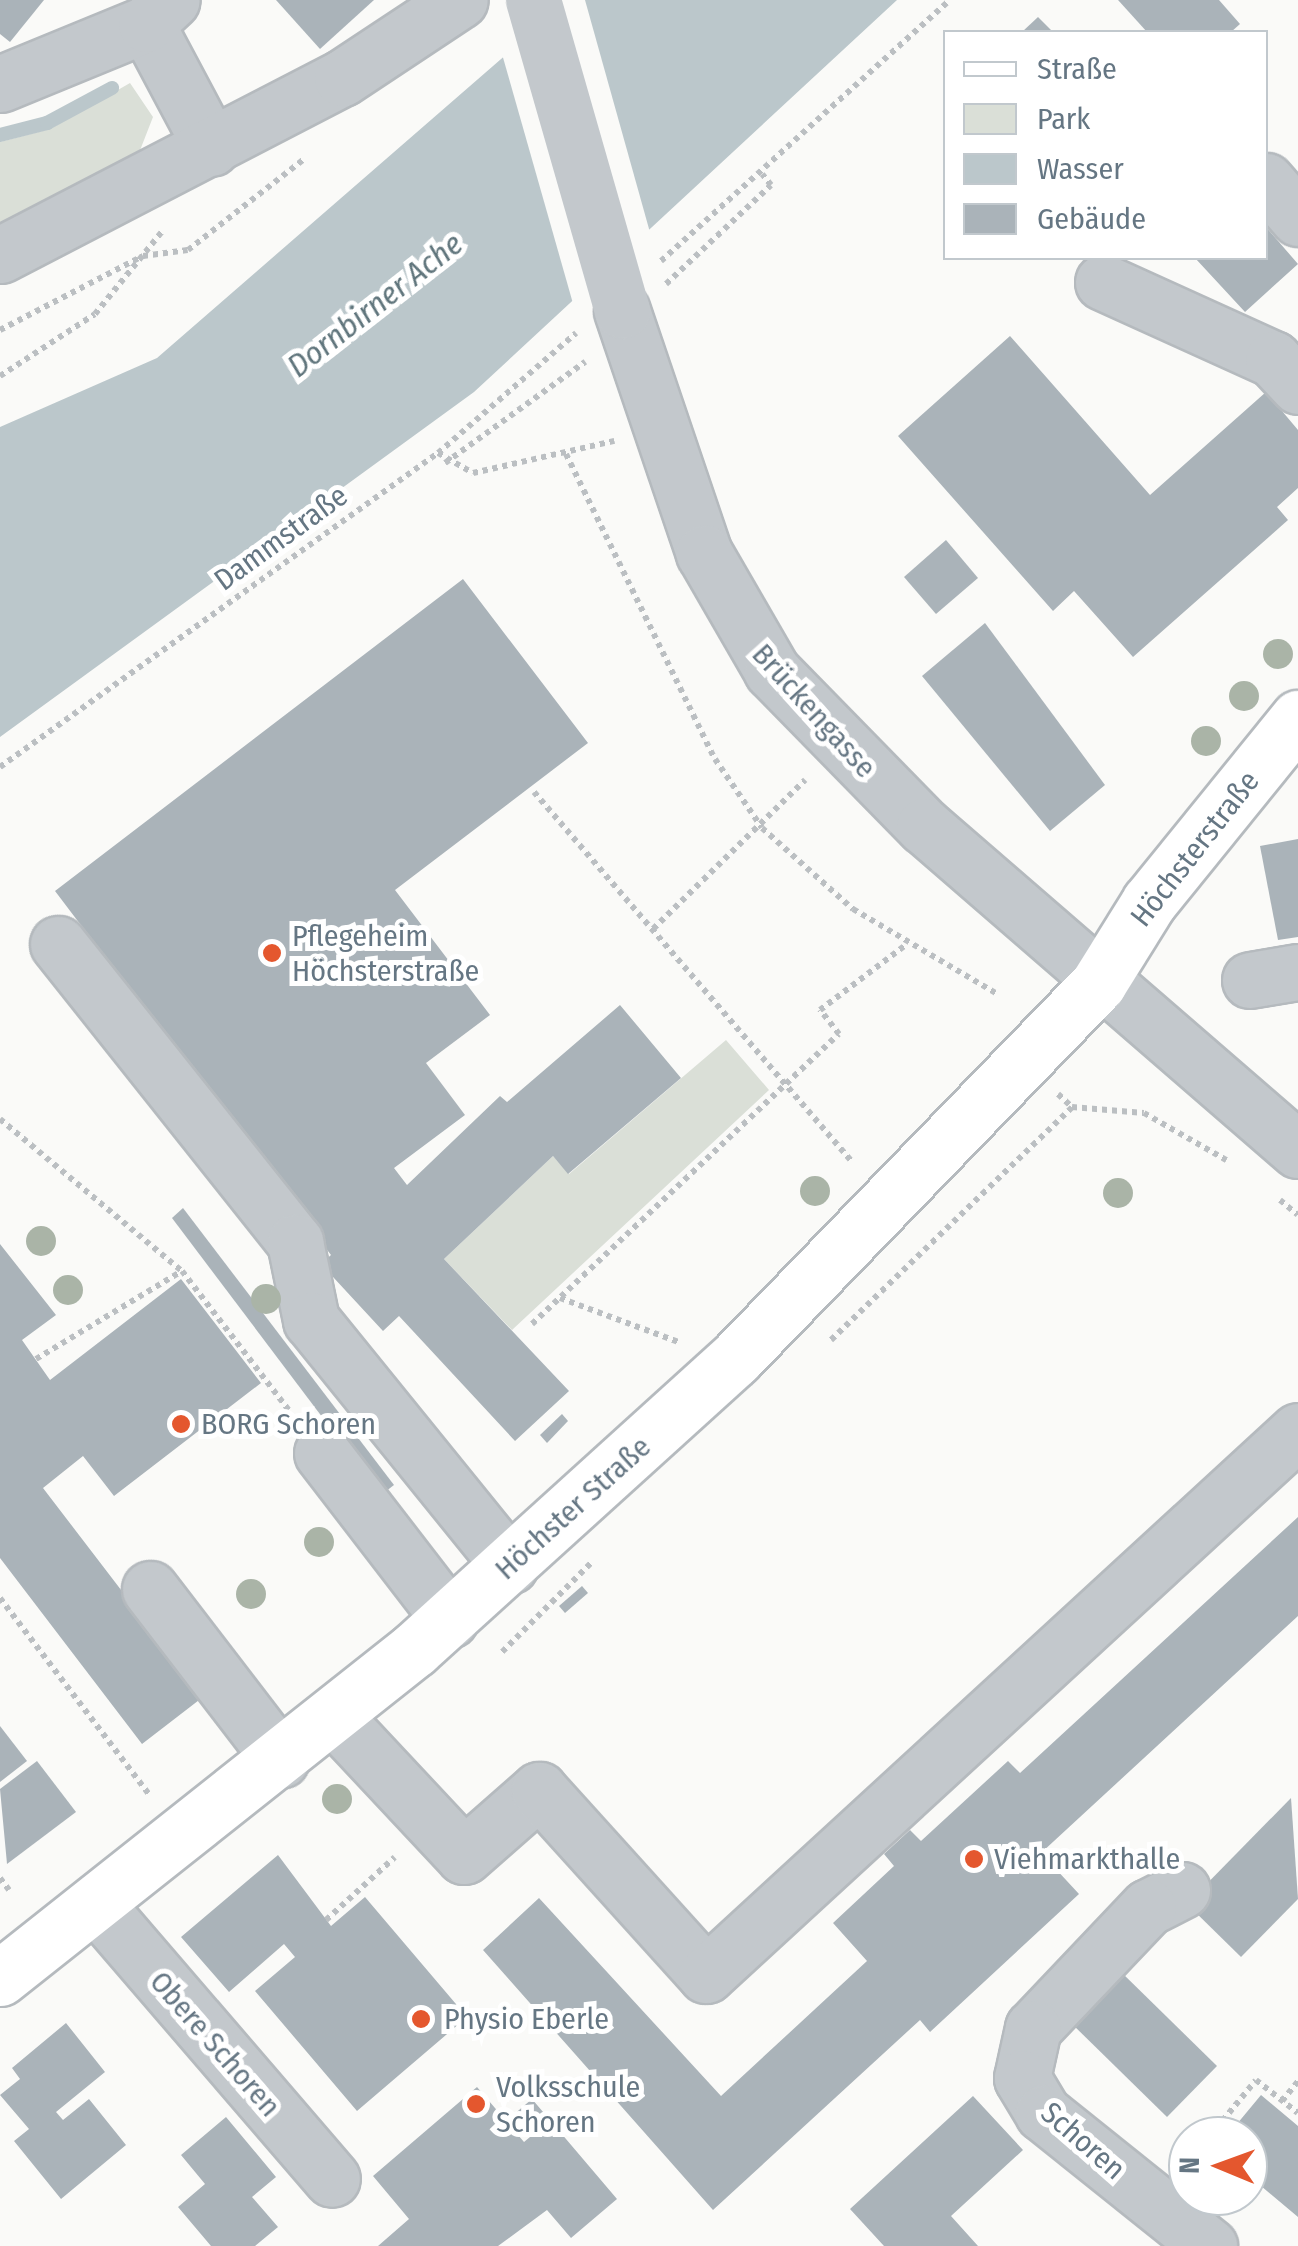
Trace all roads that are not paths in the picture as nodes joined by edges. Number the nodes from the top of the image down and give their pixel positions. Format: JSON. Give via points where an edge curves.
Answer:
{"nodes":[{"id":1,"x":460,"y":0,"type":"edge"},
{"id":2,"x":533,"y":0,"type":"edge"},
{"id":3,"x":159,"y":12,"type":"edge"},
{"id":4,"x":0,"y":84,"type":"edge"},
{"id":5,"x":212,"y":148,"type":"junction"},
{"id":6,"x":1268,"y":183,"type":"edge"},
{"id":7,"x":1298,"y":218,"type":"edge"},
{"id":8,"x":0,"y":255,"type":"edge"},
{"id":9,"x":1103,"y":282,"type":"dead end"},
{"id":10,"x":1298,"y":386,"type":"edge"},
{"id":11,"x":1298,"y":718,"type":"edge"},
{"id":12,"x":58,"y":944,"type":"dead end"},
{"id":13,"x":1098,"y":984,"type":"junction"},
{"id":14,"x":1284,"y":1171,"type":"edge"},
{"id":15,"x":1298,"y":1431,"type":"edge"},
{"id":16,"x":322,"y":1453,"type":"road end"},
{"id":17,"x":510,"y":1566,"type":"junction"},
{"id":18,"x":150,"y":1589,"type":"dead end"},
{"id":19,"x":450,"y":1620,"type":"junction"},
{"id":20,"x":334,"y":1718,"type":"junction"},
{"id":21,"x":281,"y":1760,"type":"junction"},
{"id":22,"x":1182,"y":1890,"type":"dead end"},
{"id":23,"x":98,"y":1908,"type":"junction"},
{"id":24,"x":0,"y":1978,"type":"edge"},
{"id":25,"x":332,"y":2179,"type":"dead end"},
{"id":26,"x":1208,"y":2246,"type":"edge"}],
"edges":[{"from":1,"to":5,"type":"street","via":[[385,54]]},
{"from":2,"to":13,"type":"street","name":"Brückengasse","bridge":true,"via":[[614,322],[704,554],[772,671],[854,762]]},
{"from":3,"to":4,"type":"street"},
{"from":3,"to":5,"type":"street"},
{"from":5,"to":8,"type":"street"},
{"from":6,"to":7,"type":"street"},
{"from":9,"to":10,"type":"street","via":[[1273,359]]},
{"from":11,"to":13,"type":"main road","name":"Höchsterstraße","via":[[1149,902]]},
{"from":12,"to":17,"type":"street","via":[[295,1242],[311,1320]]},
{"from":13,"to":14,"type":"street","name":"Brückengasse"},
{"from":13,"to":17,"type":"main road","name":"Höchster Straße","via":[[735,1359]]},
{"from":15,"to":20,"type":"street","via":[[706,1975],[538,1790],[464,1856]]},
{"from":16,"to":19,"type":"street"},
{"from":17,"to":19,"type":"main road","name":"Höchster Straße"},
{"from":18,"to":21,"type":"street"},
{"from":19,"to":20,"type":"main road","name":"Höchster Straße"},
{"from":20,"to":21,"type":"main road","name":"Höchster Straße"},
{"from":21,"to":23,"type":"main road","name":"Höchster Straße"},
{"from":22,"to":26,"type":"street","name":"Schoren","via":[[1148,1907],[1033,2028],[1022,2078],[1043,2112]]},
{"from":23,"to":24,"type":"main road","name":"Höchster Straße"},
{"from":23,"to":25,"type":"street","name":"Obere Schoren"}]}
